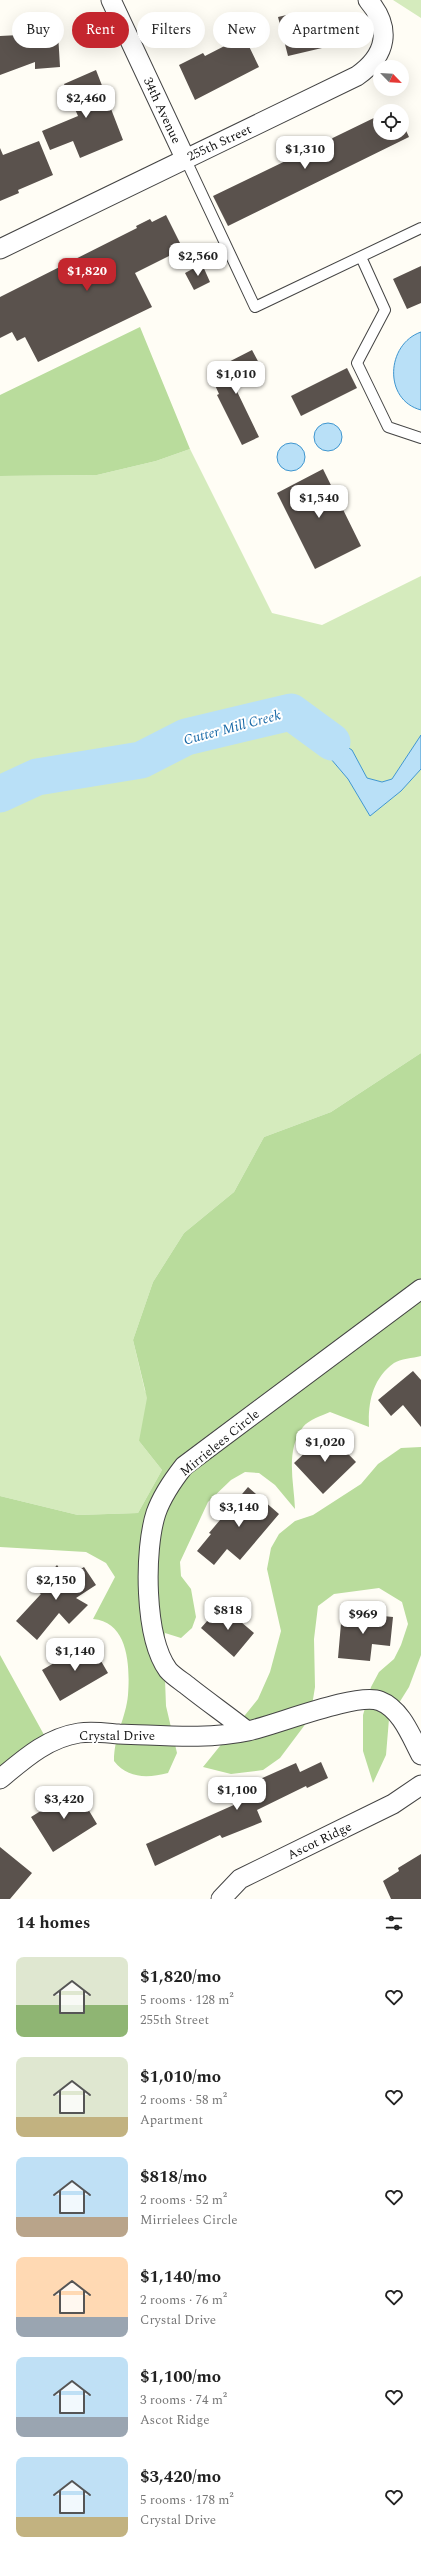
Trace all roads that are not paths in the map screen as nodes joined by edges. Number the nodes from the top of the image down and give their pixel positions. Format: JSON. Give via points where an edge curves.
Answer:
{"nodes":[{"id":1,"x":111,"y":0,"type":"edge"},
{"id":2,"x":368,"y":0,"type":"edge"},
{"id":3,"x":185,"y":158,"type":"junction"},
{"id":4,"x":421,"y":228,"type":"edge"},
{"id":5,"x":0,"y":249,"type":"edge"},
{"id":6,"x":361,"y":257,"type":"junction"},
{"id":7,"x":421,"y":438,"type":"edge"},
{"id":8,"x":421,"y":1289,"type":"edge"},
{"id":9,"x":247,"y":1731,"type":"junction"},
{"id":10,"x":421,"y":1754,"type":"edge"},
{"id":11,"x":0,"y":1779,"type":"edge"},
{"id":12,"x":421,"y":1785,"type":"edge"},
{"id":13,"x":221,"y":1899,"type":"edge"}],
"edges":[{"from":1,"to":3,"type":"street","name":"34th Avenue"},
{"from":2,"to":3,"type":"street","name":"255th Street","via":[[379,13],[384,30],[382,49],[370,67],[357,76]]},
{"from":3,"to":5,"type":"street","name":"255th Street"},
{"from":3,"to":6,"type":"lane","name":"34th Avenue","via":[[255,307]]},
{"from":4,"to":6,"type":"lane"},
{"from":6,"to":7,"type":"lane","via":[[385,310],[357,363],[388,427]]},
{"from":8,"to":9,"type":"street","name":"Mirrielees Circle","via":[[184,1466],[172,1481],[157,1512],[150,1538],[148,1582],[153,1631],[159,1653],[168,1671]]},
{"from":9,"to":10,"type":"street","via":[[330,1706],[379,1700],[398,1713]]},
{"from":9,"to":11,"type":"street","name":"Crystal Drive","via":[[210,1736],[80,1733],[48,1742],[30,1753]]},
{"from":12,"to":13,"type":"street","name":"Ascot Ridge","via":[[393,1804],[240,1879]]}]}
